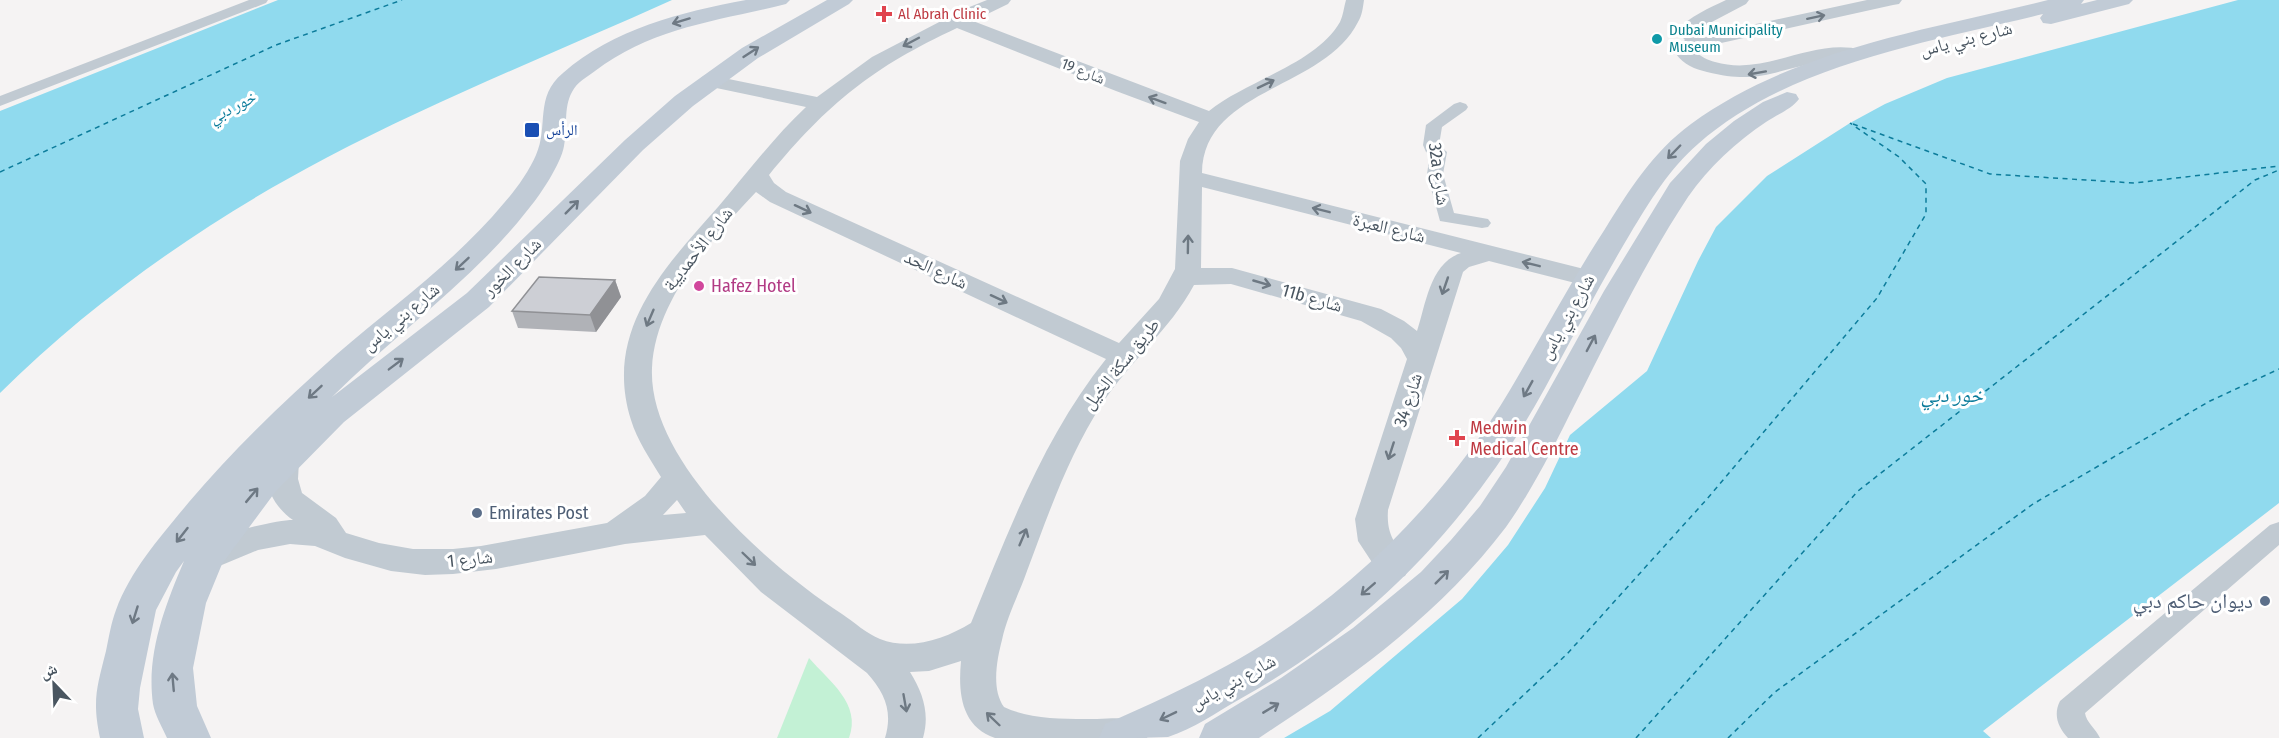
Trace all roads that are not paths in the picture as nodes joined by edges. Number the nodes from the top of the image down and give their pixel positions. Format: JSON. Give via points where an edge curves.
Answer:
{"nodes":[{"id":1,"x":261,"y":0,"type":"edge"},
{"id":2,"x":779,"y":0,"type":"edge"},
{"id":3,"x":842,"y":0,"type":"edge"},
{"id":4,"x":1002,"y":0,"type":"edge"},
{"id":5,"x":1355,"y":0,"type":"edge"},
{"id":6,"x":1740,"y":0,"type":"edge"},
{"id":7,"x":1893,"y":0,"type":"edge"},
{"id":8,"x":2073,"y":0,"type":"edge"},
{"id":9,"x":2122,"y":0,"type":"edge"},
{"id":10,"x":954,"y":20,"type":"junction"},
{"id":11,"x":1705,"y":41,"type":"junction"},
{"id":12,"x":1855,"y":54,"type":"junction"},
{"id":13,"x":1816,"y":76,"type":"junction"},
{"id":14,"x":710,"y":81,"type":"junction"},
{"id":15,"x":0,"y":101,"type":"edge"},
{"id":16,"x":1737,"y":103,"type":"junction"},
{"id":17,"x":822,"y":104,"type":"junction"},
{"id":18,"x":1460,"y":107,"type":"dead end"},
{"id":19,"x":1212,"y":119,"type":"junction"},
{"id":20,"x":1719,"y":147,"type":"junction"},
{"id":21,"x":758,"y":175,"type":"junction"},
{"id":22,"x":1190,"y":177,"type":"junction"},
{"id":23,"x":1482,"y":223,"type":"dead end"},
{"id":24,"x":1488,"y":253,"type":"junction"},
{"id":25,"x":1587,"y":278,"type":"junction"},
{"id":26,"x":1184,"y":280,"type":"junction"},
{"id":27,"x":410,"y":309,"type":"junction"},
{"id":28,"x":457,"y":319,"type":"junction"},
{"id":29,"x":1123,"y":356,"type":"junction"},
{"id":30,"x":1421,"y":360,"type":"junction"},
{"id":31,"x":283,"y":461,"type":"junction"},
{"id":32,"x":678,"y":477,"type":"junction"},
{"id":33,"x":714,"y":523,"type":"junction"},
{"id":34,"x":2279,"y":531,"type":"edge"},
{"id":35,"x":606,"y":536,"type":"junction"},
{"id":36,"x":335,"y":542,"type":"junction"},
{"id":37,"x":205,"y":559,"type":"junction"},
{"id":38,"x":1393,"y":567,"type":"junction"},
{"id":39,"x":986,"y":632,"type":"junction"},
{"id":40,"x":866,"y":650,"type":"junction"},
{"id":41,"x":1125,"y":736,"type":"edge"},
{"id":42,"x":122,"y":738,"type":"edge"},
{"id":43,"x":189,"y":738,"type":"edge"},
{"id":44,"x":904,"y":738,"type":"edge"},
{"id":45,"x":1221,"y":738,"type":"edge"},
{"id":46,"x":2086,"y":738,"type":"edge"}],
"edges":[{"from":1,"to":15,"type":"street"},
{"from":2,"to":27,"type":"main road","name":"شارع بني ياس","one_way":true,"via":[[656,29],[607,51],[569,79],[555,106],[549,154],[529,189],[491,235]]},
{"from":14,"to":3,"type":"main road","name":"شارع الخور","one_way":true,"via":[[771,39]]},
{"from":4,"to":10,"type":"street","name":"شارع الأحمديية"},
{"from":19,"to":5,"type":"street","name":"طريق سكة الخيل","one_way":true,"via":[[1246,94],[1295,70],[1332,43],[1351,17]]},
{"from":6,"to":11,"type":"street","via":[[1701,20],[1687,32]]},
{"from":11,"to":7,"type":"street","one_way":true},
{"from":8,"to":12,"type":"main road","name":"شارع بني ياس"},
{"from":9,"to":13,"type":"main road","name":"شارع بني ياس"},
{"from":10,"to":17,"type":"street","name":"شارع الأحمديية","one_way":true,"via":[[860,73]]},
{"from":19,"to":10,"type":"street","name":"شارع 19","one_way":true},
{"from":12,"to":11,"type":"street","one_way":true,"via":[[1824,55],[1762,72],[1734,74],[1689,58],[1688,47]]},
{"from":12,"to":13,"type":"main road","name":"شارع بني ياس"},
{"from":13,"to":16,"type":"main road","name":"شارع بني ياس"},
{"from":13,"to":20,"type":"main road","name":"شارع بني ياس"},
{"from":14,"to":17,"type":"street"},
{"from":28,"to":14,"type":"main road","name":"شارع الخور","one_way":true,"via":[[634,145]]},
{"from":16,"to":20,"type":"main road","via":[[1750,104],[1754,110],[1719,135]]},
{"from":16,"to":25,"type":"main road","name":"شارع بني ياس","one_way":true,"via":[[1697,131],[1658,170]]},
{"from":17,"to":21,"type":"street","name":"شارع الأحمديية"},
{"from":18,"to":23,"type":"street","name":"32a شارع","via":[[1434,125],[1431,144],[1439,152],[1435,174],[1446,217]]},
{"from":19,"to":22,"type":"street","name":"طريق سكة الخيل","via":[[1195,145]]},
{"from":45,"to":20,"type":"main road","name":"شارع بني ياس","one_way":true,"via":[[1298,692],[1378,634],[1444,575],[1492,516],[1530,459],[1624,282],[1671,204]]},
{"from":21,"to":29,"type":"street","name":"شارع الحد","one_way":true,"via":[[764,187],[778,197]]},
{"from":21,"to":32,"type":"street","name":"شارع الأحمديية","one_way":true,"via":[[687,257],[652,311],[645,331],[639,393],[653,436]]},
{"from":24,"to":22,"type":"street","name":"شارع العبرة","one_way":true},
{"from":26,"to":22,"type":"street","name":"طريق سكة الخيل","one_way":true,"via":[[1188,269]]},
{"from":25,"to":24,"type":"street","name":"شارع العبرة","one_way":true},
{"from":24,"to":30,"type":"street","name":"شارع 34","one_way":true,"via":[[1460,261],[1451,269]]},
{"from":25,"to":38,"type":"main road","name":"شارع بني ياس","one_way":true,"via":[[1525,394],[1479,468],[1454,502]]},
{"from":26,"to":29,"type":"street","name":"طريق سكة الخيل","via":[[1176,297]]},
{"from":26,"to":30,"type":"street","name":"11b شارع","one_way":true,"via":[[1232,276],[1371,315],[1404,334]]},
{"from":27,"to":28,"type":"main road"},
{"from":27,"to":42,"type":"main road","name":"شارع بني ياس","one_way":true,"via":[[319,389],[238,470],[161,563],[136,610],[118,687],[116,709]]},
{"from":31,"to":28,"type":"main road","name":"شارع الخور","one_way":true,"via":[[357,393]]},
{"from":39,"to":29,"type":"street","name":"طريق سكة الخيل","one_way":true,"via":[[1061,449]]},
{"from":30,"to":38,"type":"street","name":"شارع 34","one_way":true,"via":[[1370,524],[1380,553]]},
{"from":31,"to":36,"type":"street","via":[[283,488],[289,500],[323,525]]},
{"from":37,"to":31,"type":"main road","name":"شارع الخور","one_way":true,"via":[[244,505]]},
{"from":32,"to":33,"type":"street","name":"شارع الأحمديية"},
{"from":32,"to":35,"type":"street","name":"شارع 1","via":[[646,513]]},
{"from":33,"to":35,"type":"street","name":"شارع 1"},
{"from":33,"to":40,"type":"street","name":"شارع الأحمديية","one_way":true,"via":[[794,600]]},
{"from":34,"to":46,"type":"street","via":[[2070,709],[2072,723]]},
{"from":35,"to":36,"type":"street","name":"شارع 1","via":[[453,562],[397,560]]},
{"from":36,"to":37,"type":"street","name":"شارع 1","via":[[301,532],[278,533],[246,541]]},
{"from":43,"to":37,"type":"main road","one_way":true,"via":[[175,706],[172,668],[186,603]]},
{"from":38,"to":41,"type":"main road","name":"شارع بني ياس","one_way":true,"via":[[1291,648],[1204,699]]},
{"from":39,"to":40,"type":"street","via":[[949,652],[928,658],[885,657]]},
{"from":41,"to":39,"type":"street","name":"طريق سكة الخيل","one_way":true,"via":[[1027,737],[1006,730],[990,718],[980,701],[978,683]]},
{"from":40,"to":44,"type":"street","name":"شارع الأحمديية","one_way":true,"via":[[888,671],[906,697]]}]}
